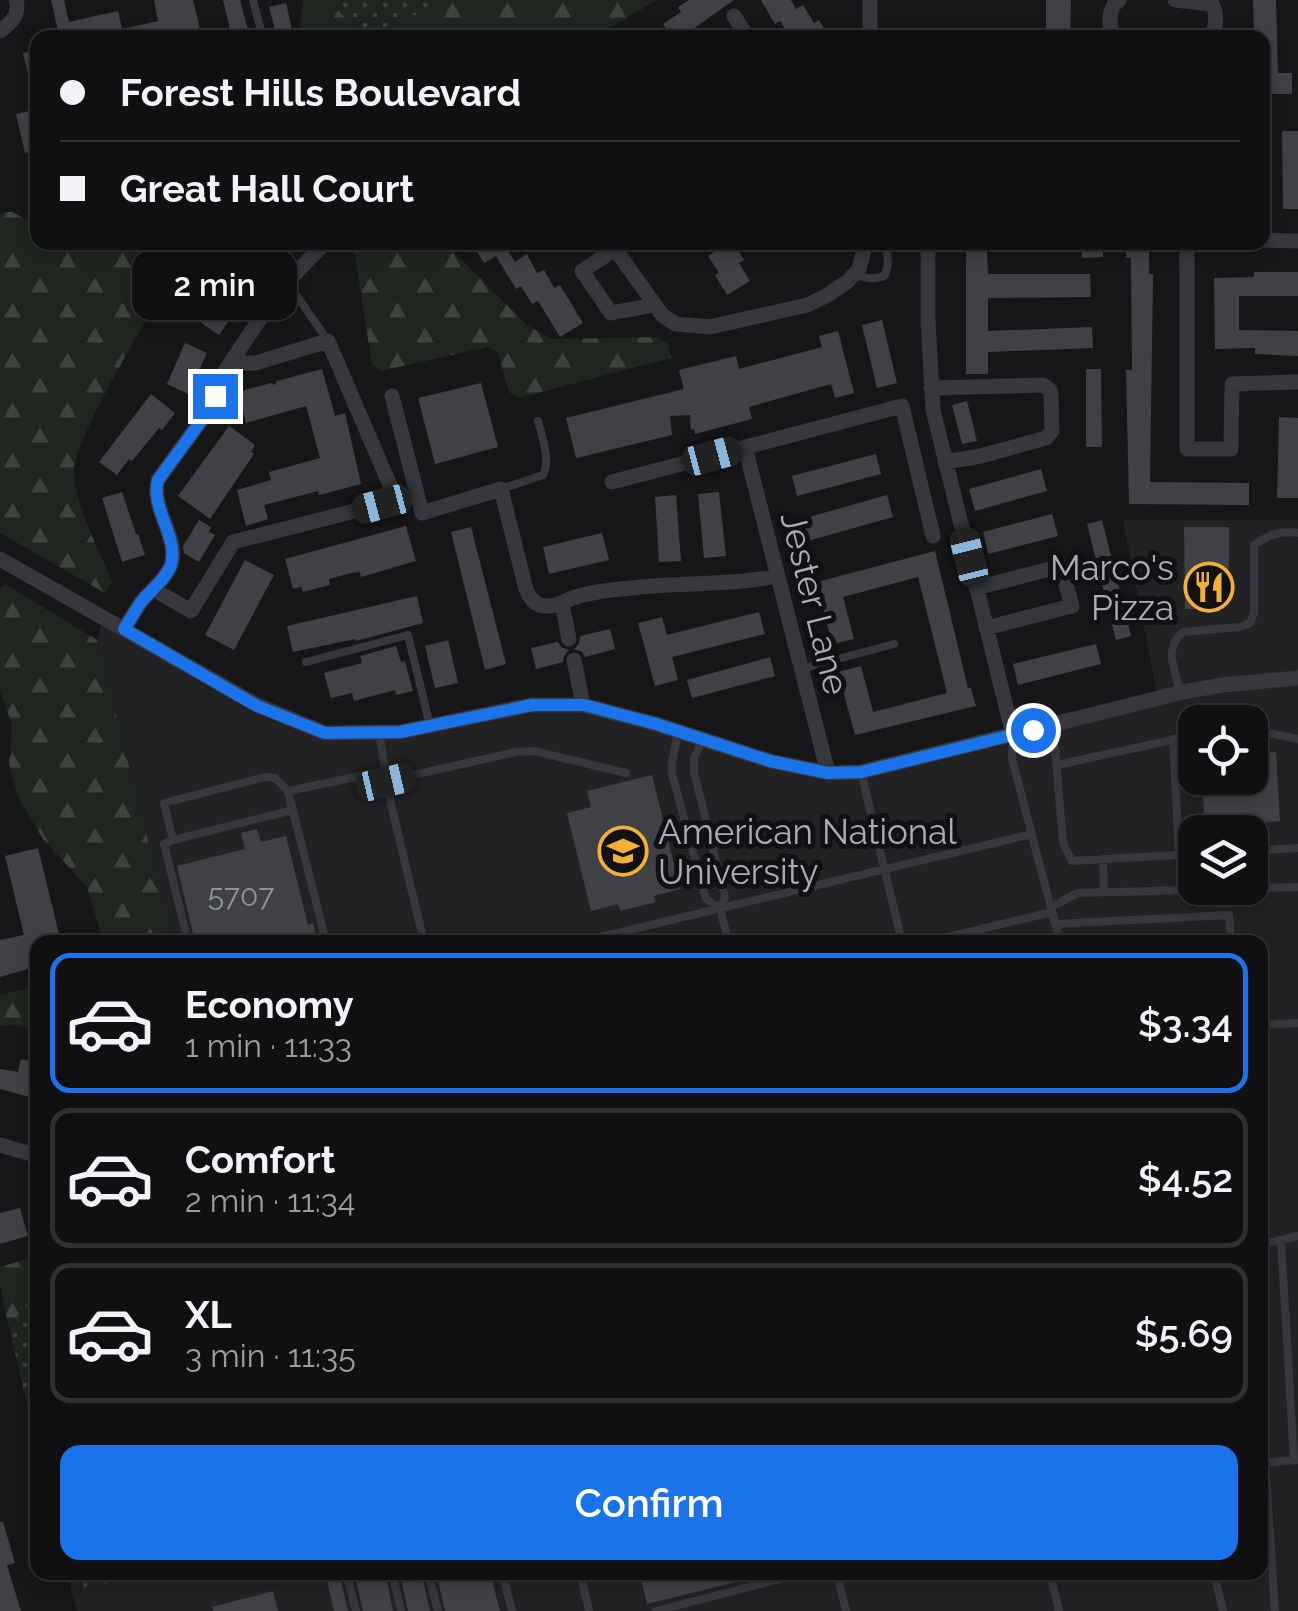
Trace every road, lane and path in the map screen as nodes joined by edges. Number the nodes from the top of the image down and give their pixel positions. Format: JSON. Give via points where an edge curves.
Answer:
{"nodes":[{"id":1,"x":16,"y":0,"type":"edge"},
{"id":2,"x":254,"y":0,"type":"edge"},
{"id":3,"x":870,"y":0,"type":"edge"},
{"id":4,"x":1119,"y":0,"type":"edge"},
{"id":5,"x":1175,"y":0,"type":"edge"},
{"id":6,"x":734,"y":16,"type":"dead end"},
{"id":7,"x":261,"y":30,"type":"edge"},
{"id":8,"x":743,"y":30,"type":"edge"},
{"id":9,"x":870,"y":30,"type":"edge"},
{"id":10,"x":1111,"y":30,"type":"edge"},
{"id":11,"x":1214,"y":30,"type":"edge"},
{"id":12,"x":0,"y":32,"type":"edge"},
{"id":13,"x":1270,"y":240,"type":"edge"},
{"id":14,"x":1298,"y":241,"type":"edge"},
{"id":15,"x":318,"y":250,"type":"edge"},
{"id":16,"x":607,"y":250,"type":"edge"},
{"id":17,"x":615,"y":250,"type":"edge"},
{"id":18,"x":864,"y":250,"type":"edge"},
{"id":19,"x":887,"y":250,"type":"edge"},
{"id":20,"x":928,"y":250,"type":"edge"},
{"id":21,"x":1187,"y":250,"type":"edge"},
{"id":22,"x":853,"y":275,"type":"junction"},
{"id":23,"x":287,"y":281,"type":"junction"},
{"id":24,"x":654,"y":305,"type":"junction"},
{"id":25,"x":328,"y":341,"type":"junction"},
{"id":26,"x":231,"y":363,"type":"junction"},
{"id":27,"x":1298,"y":382,"type":"edge"},
{"id":28,"x":931,"y":388,"type":"junction"},
{"id":29,"x":392,"y":396,"type":"dead end"},
{"id":30,"x":538,"y":420,"type":"dead end"},
{"id":31,"x":744,"y":447,"type":"junction"},
{"id":32,"x":946,"y":462,"type":"junction"},
{"id":33,"x":612,"y":482,"type":"dead end"},
{"id":34,"x":500,"y":489,"type":"junction"},
{"id":35,"x":1298,"y":533,"type":"edge"},
{"id":36,"x":933,"y":536,"type":"dead end"},
{"id":37,"x":0,"y":559,"type":"edge"},
{"id":38,"x":777,"y":576,"type":"junction"},
{"id":39,"x":976,"y":588,"type":"junction"},
{"id":40,"x":153,"y":589,"type":"junction"},
{"id":41,"x":562,"y":602,"type":"junction"},
{"id":42,"x":986,"y":628,"type":"junction"},
{"id":43,"x":124,"y":629,"type":"junction"},
{"id":44,"x":569,"y":639,"type":"dead end"},
{"id":45,"x":894,"y":644,"type":"dead end"},
{"id":46,"x":574,"y":660,"type":"dead end"},
{"id":47,"x":306,"y":662,"type":"dead end"},
{"id":48,"x":801,"y":669,"type":"junction"},
{"id":49,"x":1298,"y":678,"type":"edge"},
{"id":50,"x":1180,"y":692,"type":"junction"},
{"id":51,"x":584,"y":705,"type":"junction"},
{"id":52,"x":1054,"y":724,"type":"junction"},
{"id":53,"x":430,"y":726,"type":"junction"},
{"id":54,"x":379,"y":732,"type":"junction"},
{"id":55,"x":678,"y":732,"type":"junction"},
{"id":56,"x":1268,"y":732,"type":"edge"},
{"id":57,"x":1013,"y":735,"type":"junction"},
{"id":58,"x":1178,"y":737,"type":"edge"},
{"id":59,"x":1173,"y":738,"type":"junction"},
{"id":60,"x":1298,"y":738,"type":"edge"},
{"id":61,"x":703,"y":740,"type":"junction"},
{"id":62,"x":1057,"y":765,"type":"junction"},
{"id":63,"x":861,"y":772,"type":"junction"},
{"id":64,"x":828,"y":773,"type":"junction"},
{"id":65,"x":626,"y":774,"type":"dead end"},
{"id":66,"x":385,"y":776,"type":"junction"},
{"id":67,"x":288,"y":791,"type":"junction"},
{"id":68,"x":293,"y":810,"type":"junction"},
{"id":69,"x":1178,"y":821,"type":"edge"},
{"id":70,"x":1032,"y":834,"type":"junction"},
{"id":71,"x":173,"y":840,"type":"junction"},
{"id":72,"x":1298,"y":848,"type":"edge"},
{"id":73,"x":1268,"y":850,"type":"edge"},
{"id":74,"x":1178,"y":854,"type":"edge"},
{"id":75,"x":1102,"y":859,"type":"junction"},
{"id":76,"x":884,"y":870,"type":"junction"},
{"id":77,"x":1298,"y":887,"type":"edge"},
{"id":78,"x":1104,"y":892,"type":"junction"},
{"id":79,"x":1051,"y":908,"type":"junction"},
{"id":80,"x":720,"y":909,"type":"junction"},
{"id":81,"x":1055,"y":924,"type":"junction"},
{"id":82,"x":186,"y":935,"type":"edge"},
{"id":83,"x":324,"y":935,"type":"edge"},
{"id":84,"x":422,"y":935,"type":"edge"},
{"id":85,"x":610,"y":935,"type":"edge"},
{"id":86,"x":726,"y":935,"type":"edge"},
{"id":87,"x":900,"y":935,"type":"edge"},
{"id":88,"x":952,"y":935,"type":"edge"},
{"id":89,"x":1058,"y":935,"type":"edge"},
{"id":90,"x":1230,"y":935,"type":"edge"},
{"id":91,"x":1298,"y":1023,"type":"edge"},
{"id":92,"x":1268,"y":1024,"type":"edge"},
{"id":93,"x":0,"y":1145,"type":"edge"},
{"id":94,"x":30,"y":1154,"type":"edge"},
{"id":95,"x":1298,"y":1236,"type":"edge"},
{"id":96,"x":1281,"y":1240,"type":"junction"},
{"id":97,"x":1268,"y":1243,"type":"edge"},
{"id":98,"x":1296,"y":1460,"type":"edge"},
{"id":99,"x":1268,"y":1462,"type":"edge"},
{"id":100,"x":1268,"y":1524,"type":"edge"},
{"id":101,"x":348,"y":1580,"type":"edge"},
{"id":102,"x":394,"y":1580,"type":"edge"},
{"id":103,"x":430,"y":1580,"type":"edge"},
{"id":104,"x":504,"y":1580,"type":"edge"},
{"id":105,"x":582,"y":1580,"type":"edge"},
{"id":106,"x":776,"y":1580,"type":"edge"},
{"id":107,"x":840,"y":1580,"type":"edge"},
{"id":108,"x":1052,"y":1580,"type":"edge"},
{"id":109,"x":1216,"y":1580,"type":"edge"},
{"id":110,"x":356,"y":1611,"type":"edge"},
{"id":111,"x":401,"y":1611,"type":"edge"},
{"id":112,"x":438,"y":1611,"type":"edge"},
{"id":113,"x":512,"y":1611,"type":"edge"},
{"id":114,"x":589,"y":1611,"type":"edge"},
{"id":115,"x":656,"y":1611,"type":"edge"},
{"id":116,"x":846,"y":1611,"type":"edge"},
{"id":117,"x":1059,"y":1611,"type":"edge"},
{"id":118,"x":1224,"y":1611,"type":"edge"},
{"id":119,"x":1275,"y":1611,"type":"edge"}],
"edges":[{"from":1,"to":12,"type":"street","via":[[18,12]]},
{"from":2,"to":7,"type":"lane"},
{"from":3,"to":9,"type":"street"},
{"from":4,"to":10,"type":"street"},
{"from":5,"to":11,"type":"street","via":[[1212,4]]},
{"from":6,"to":8,"type":"street"},
{"from":13,"to":14,"type":"street"},
{"from":15,"to":23,"type":"street"},
{"from":16,"to":24,"type":"street","via":[[582,271],[611,314]]},
{"from":17,"to":24,"type":"street"},
{"from":18,"to":22,"type":"street"},
{"from":19,"to":22,"type":"lane","via":[[885,275]]},
{"from":20,"to":28,"type":"street"},
{"from":21,"to":27,"type":"street","via":[[1187,449],[1231,450],[1232,384]]},
{"from":22,"to":24,"type":"street","via":[[806,304],[710,327],[676,324]]},
{"from":23,"to":25,"type":"lane"},
{"from":23,"to":26,"type":"street"},
{"from":25,"to":26,"type":"street"},
{"from":25,"to":40,"type":"street","via":[[390,485],[387,499],[233,542],[191,610]]},
{"from":26,"to":40,"type":"street","via":[[209,410],[156,486],[172,550],[171,564]]},
{"from":28,"to":32,"type":"street"},
{"from":28,"to":32,"type":"street","via":[[1050,390],[1052,431],[1046,438]]},
{"from":29,"to":34,"type":"street","via":[[422,513]]},
{"from":30,"to":34,"type":"lane","via":[[543,476]]},
{"from":31,"to":33,"type":"street"},
{"from":31,"to":36,"type":"street","via":[[902,406]]},
{"from":31,"to":38,"type":"street","name":"Jester Lane"},
{"from":32,"to":39,"type":"street"},
{"from":34,"to":41,"type":"street","via":[[530,597],[544,607]]},
{"from":35,"to":50,"type":"lane","via":[[1271,534],[1254,545],[1250,623],[1175,638],[1170,648]]},
{"from":37,"to":43,"type":"street"},
{"from":38,"to":41,"type":"street","via":[[632,588]]},
{"from":38,"to":48,"type":"street","name":"Jester Lane"},
{"from":39,"to":42,"type":"street"},
{"from":39,"to":42,"type":"street","via":[[1061,566],[1072,606]]},
{"from":40,"to":43,"type":"street"},
{"from":41,"to":44,"type":"street"},
{"from":42,"to":57,"type":"street"},
{"from":43,"to":54,"type":"street","via":[[257,706],[325,733]]},
{"from":45,"to":48,"type":"lane"},
{"from":46,"to":51,"type":"street"},
{"from":47,"to":53,"type":"lane","via":[[408,635]]},
{"from":48,"to":64,"type":"street","name":"Jester Lane"},
{"from":49,"to":50,"type":"street"},
{"from":50,"to":52,"type":"street"},
{"from":51,"to":53,"type":"street","via":[[532,705]]},
{"from":51,"to":55,"type":"street"},
{"from":52,"to":57,"type":"street"},
{"from":52,"to":62,"type":"lane"},
{"from":53,"to":54,"type":"street"},
{"from":54,"to":66,"type":"lane"},
{"from":55,"to":61,"type":"street"},
{"from":55,"to":80,"type":"lane","via":[[672,774],[706,899]]},
{"from":56,"to":60,"type":"lane"},
{"from":57,"to":63,"type":"street"},
{"from":57,"to":70,"type":"lane","via":[[1012,759]]},
{"from":58,"to":59,"type":"lane"},
{"from":59,"to":62,"type":"lane"},
{"from":59,"to":69,"type":"lane"},
{"from":61,"to":64,"type":"street"},
{"from":61,"to":80,"type":"lane","via":[[694,772],[724,897]]},
{"from":62,"to":75,"type":"lane","via":[[1063,843],[1072,861]]},
{"from":63,"to":64,"type":"street"},
{"from":63,"to":76,"type":"lane"},
{"from":65,"to":66,"type":"lane","via":[[516,752]]},
{"from":66,"to":67,"type":"lane"},
{"from":66,"to":84,"type":"lane"},
{"from":67,"to":68,"type":"lane"},
{"from":67,"to":71,"type":"lane","via":[[266,778],[164,803]]},
{"from":68,"to":71,"type":"lane"},
{"from":68,"to":83,"type":"lane"},
{"from":70,"to":76,"type":"lane"},
{"from":70,"to":79,"type":"lane"},
{"from":71,"to":82,"type":"lane","via":[[164,844]]},
{"from":72,"to":73,"type":"lane"},
{"from":74,"to":75,"type":"lane"},
{"from":75,"to":78,"type":"lane"},
{"from":76,"to":80,"type":"lane"},
{"from":76,"to":87,"type":"lane"},
{"from":77,"to":78,"type":"lane"},
{"from":78,"to":79,"type":"lane","via":[[1077,893]]},
{"from":79,"to":81,"type":"lane"},
{"from":79,"to":88,"type":"lane"},
{"from":80,"to":85,"type":"lane"},
{"from":80,"to":86,"type":"lane"},
{"from":81,"to":89,"type":"lane"},
{"from":81,"to":90,"type":"lane","via":[[1229,914]]},
{"from":91,"to":92,"type":"lane"},
{"from":93,"to":94,"type":"street"},
{"from":95,"to":96,"type":"lane"},
{"from":96,"to":97,"type":"lane"},
{"from":96,"to":98,"type":"lane"},
{"from":98,"to":99,"type":"lane"},
{"from":100,"to":119,"type":"lane"},
{"from":101,"to":110,"type":"lane"},
{"from":102,"to":111,"type":"lane"},
{"from":103,"to":112,"type":"lane"},
{"from":104,"to":113,"type":"lane"},
{"from":105,"to":114,"type":"lane"},
{"from":106,"to":115,"type":"lane"},
{"from":107,"to":116,"type":"lane"},
{"from":108,"to":117,"type":"lane"},
{"from":109,"to":118,"type":"lane"}]}
